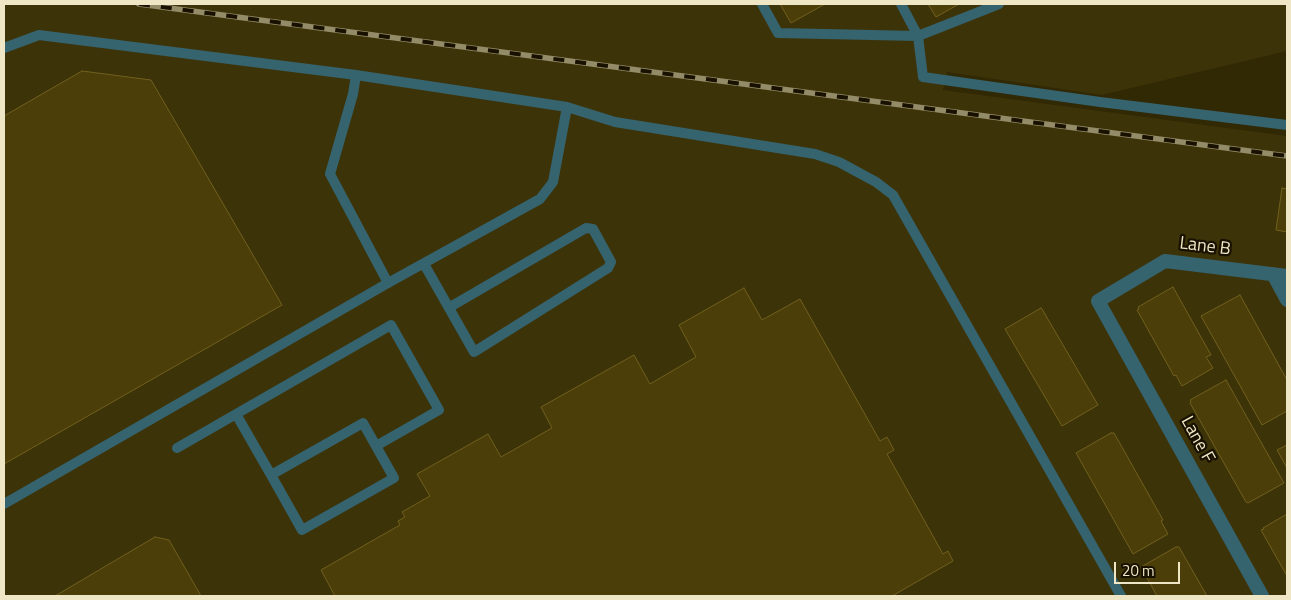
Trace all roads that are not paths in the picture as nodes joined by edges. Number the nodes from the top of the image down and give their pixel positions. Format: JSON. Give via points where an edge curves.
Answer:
{"nodes":[{"id":1,"x":762,"y":4,"type":"edge"},
{"id":2,"x":901,"y":4,"type":"edge"},
{"id":3,"x":999,"y":4,"type":"edge"},
{"id":4,"x":918,"y":36,"type":"junction"},
{"id":5,"x":4,"y":48,"type":"edge"},
{"id":6,"x":356,"y":75,"type":"junction"},
{"id":7,"x":567,"y":108,"type":"junction"},
{"id":8,"x":1287,"y":125,"type":"edge"},
{"id":9,"x":424,"y":264,"type":"junction"},
{"id":10,"x":1273,"y":274,"type":"junction"},
{"id":11,"x":1287,"y":276,"type":"edge"},
{"id":12,"x":388,"y":284,"type":"junction"},
{"id":13,"x":1287,"y":300,"type":"edge"},
{"id":14,"x":1098,"y":301,"type":"joint"},
{"id":15,"x":450,"y":307,"type":"junction"},
{"id":16,"x":236,"y":414,"type":"junction"},
{"id":17,"x":376,"y":446,"type":"junction"},
{"id":18,"x":178,"y":448,"type":"dead end"},
{"id":19,"x":271,"y":475,"type":"junction"},
{"id":20,"x":4,"y":504,"type":"edge"},
{"id":21,"x":1121,"y":596,"type":"edge"},
{"id":22,"x":1262,"y":596,"type":"edge"}],
"edges":[{"from":1,"to":4,"type":"lane","via":[[778,33]]},
{"from":2,"to":4,"type":"lane"},
{"from":3,"to":4,"type":"lane"},
{"from":4,"to":8,"type":"lane","via":[[923,77]]},
{"from":5,"to":6,"type":"lane","via":[[39,35]]},
{"from":6,"to":7,"type":"lane"},
{"from":6,"to":12,"type":"lane","via":[[330,174]]},
{"from":7,"to":9,"type":"lane","via":[[553,182],[540,199]]},
{"from":7,"to":21,"type":"lane","via":[[615,122],[815,154],[839,162],[876,182],[892,195]]},
{"from":9,"to":12,"type":"lane"},
{"from":9,"to":15,"type":"lane"},
{"from":10,"to":11,"type":"street","name":"Lane B"},
{"from":10,"to":13,"type":"street"},
{"from":10,"to":14,"type":"street","name":"Lane B","via":[[1165,261]]},
{"from":12,"to":20,"type":"lane"},
{"from":14,"to":22,"type":"street","name":"Lane F"},
{"from":15,"to":15,"type":"lane","via":[[474,352],[608,268],[611,262],[592,229],[586,228]]},
{"from":16,"to":17,"type":"lane","via":[[391,326],[439,410]]},
{"from":16,"to":18,"type":"lane"},
{"from":16,"to":19,"type":"lane"},
{"from":17,"to":19,"type":"lane","via":[[363,422]]},
{"from":17,"to":19,"type":"lane","via":[[394,478],[302,530]]}]}
